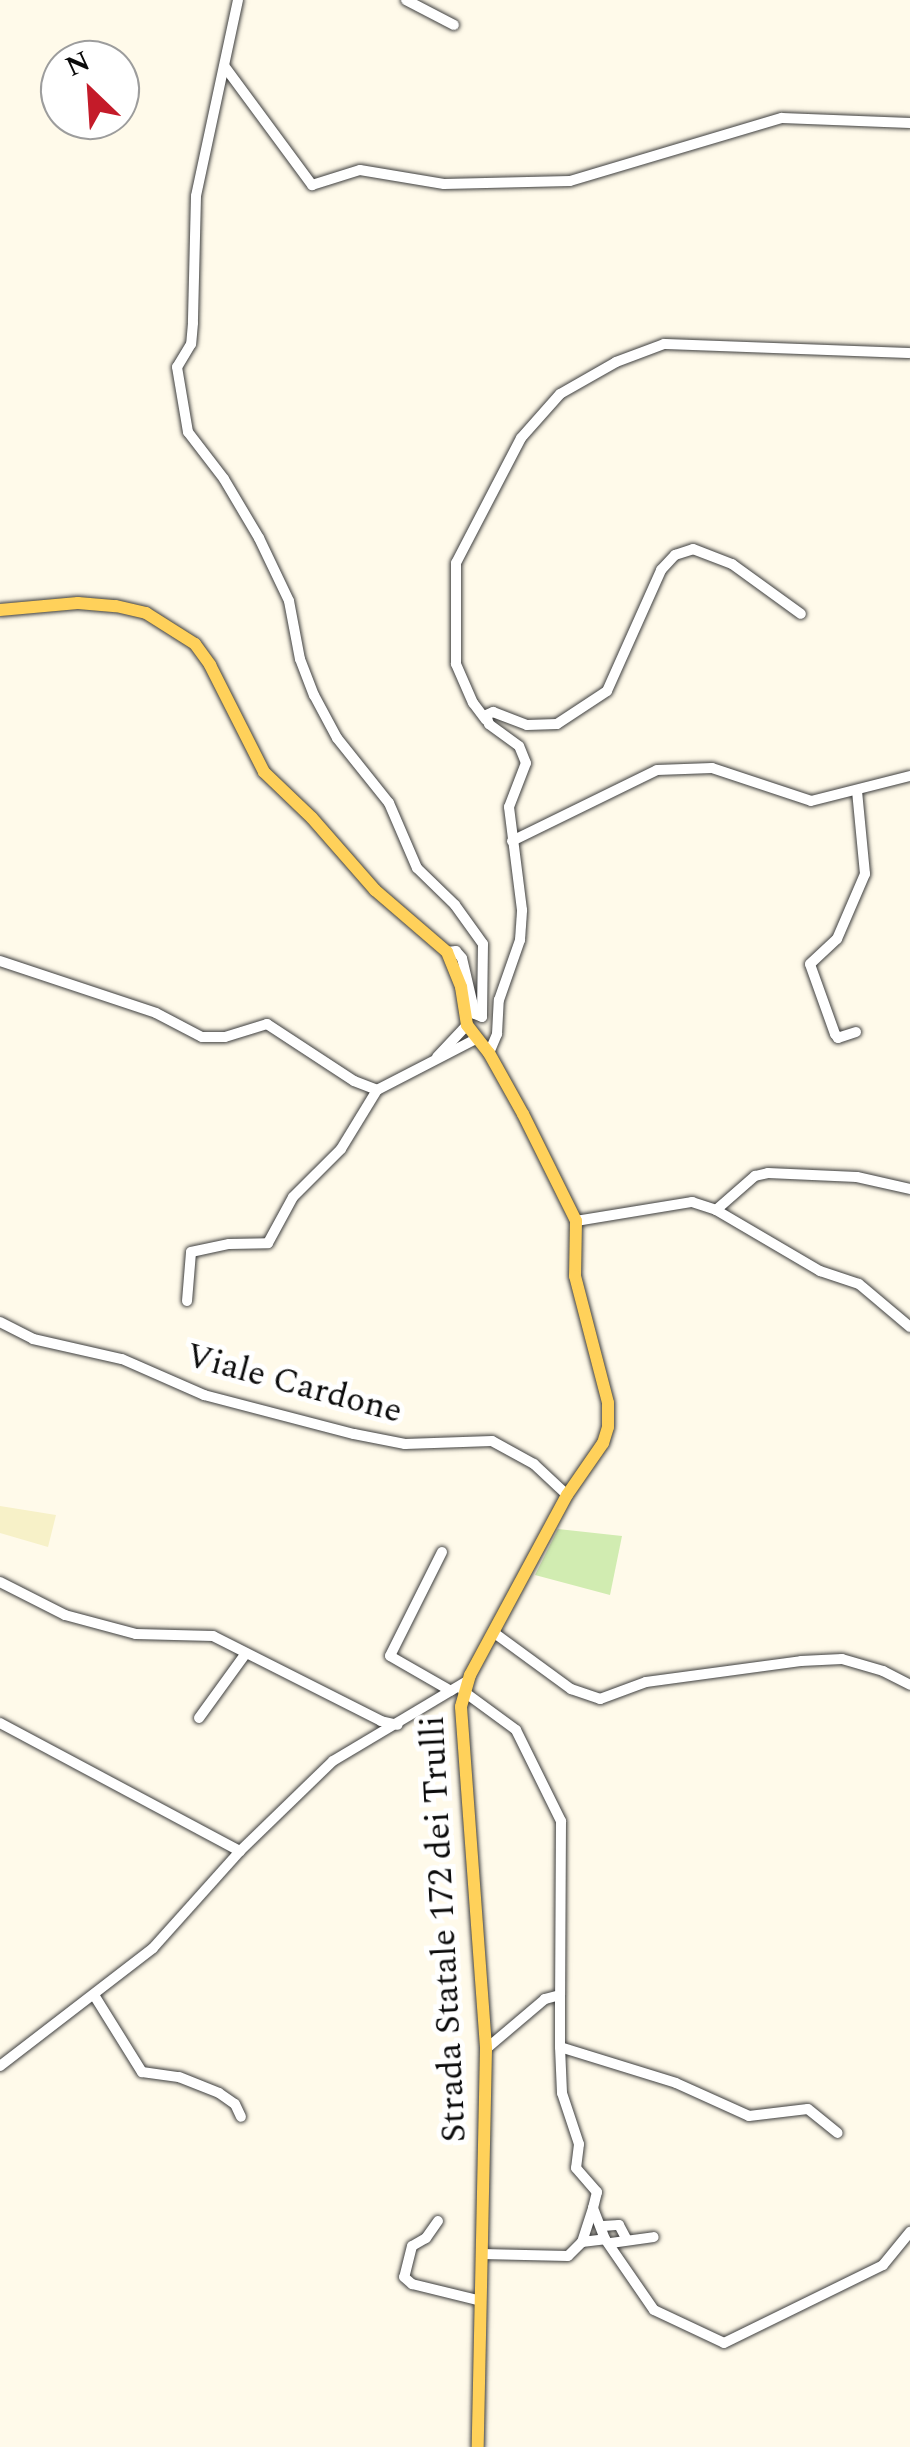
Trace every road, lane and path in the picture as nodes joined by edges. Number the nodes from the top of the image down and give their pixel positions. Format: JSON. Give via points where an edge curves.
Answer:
{"nodes":[{"id":1,"x":238,"y":0,"type":"edge"},
{"id":2,"x":406,"y":0,"type":"edge"},
{"id":3,"x":454,"y":25,"type":"dead end"},
{"id":4,"x":224,"y":67,"type":"junction"},
{"id":5,"x":910,"y":123,"type":"edge"},
{"id":6,"x":910,"y":353,"type":"edge"},
{"id":7,"x":0,"y":610,"type":"edge"},
{"id":8,"x":801,"y":614,"type":"dead end"},
{"id":9,"x":486,"y":720,"type":"junction"},
{"id":10,"x":910,"y":776,"type":"edge"},
{"id":11,"x":857,"y":791,"type":"junction"},
{"id":12,"x":512,"y":841,"type":"junction"},
{"id":13,"x":447,"y":952,"type":"junction"},
{"id":14,"x":0,"y":961,"type":"edge"},
{"id":15,"x":467,"y":1025,"type":"junction"},
{"id":16,"x":856,"y":1032,"type":"dead end"},
{"id":17,"x":476,"y":1039,"type":"junction"},
{"id":18,"x":489,"y":1053,"type":"junction"},
{"id":19,"x":431,"y":1063,"type":"junction"},
{"id":20,"x":377,"y":1090,"type":"junction"},
{"id":21,"x":910,"y":1188,"type":"edge"},
{"id":22,"x":716,"y":1210,"type":"junction"},
{"id":23,"x":576,"y":1221,"type":"junction"},
{"id":24,"x":187,"y":1301,"type":"dead end"},
{"id":25,"x":0,"y":1322,"type":"edge"},
{"id":26,"x":910,"y":1326,"type":"edge"},
{"id":27,"x":568,"y":1495,"type":"junction"},
{"id":28,"x":442,"y":1552,"type":"dead end"},
{"id":29,"x":0,"y":1582,"type":"edge"},
{"id":30,"x":493,"y":1632,"type":"junction"},
{"id":31,"x":246,"y":1653,"type":"junction"},
{"id":32,"x":910,"y":1685,"type":"edge"},
{"id":33,"x":460,"y":1688,"type":"junction"},
{"id":34,"x":200,"y":1718,"type":"dead end"},
{"id":35,"x":0,"y":1723,"type":"edge"},
{"id":36,"x":399,"y":1725,"type":"junction"},
{"id":37,"x":240,"y":1851,"type":"junction"},
{"id":38,"x":94,"y":1995,"type":"junction"},
{"id":39,"x":560,"y":1995,"type":"junction"},
{"id":40,"x":560,"y":2047,"type":"junction"},
{"id":41,"x":486,"y":2049,"type":"junction"},
{"id":42,"x":0,"y":2066,"type":"edge"},
{"id":43,"x":240,"y":2117,"type":"dead end"},
{"id":44,"x":838,"y":2134,"type":"dead end"},
{"id":45,"x":594,"y":2208,"type":"junction"},
{"id":46,"x":438,"y":2220,"type":"dead end"},
{"id":47,"x":603,"y":2226,"type":"junction"},
{"id":48,"x":910,"y":2232,"type":"edge"},
{"id":49,"x":654,"y":2236,"type":"dead end"},
{"id":50,"x":627,"y":2240,"type":"junction"},
{"id":51,"x":608,"y":2241,"type":"junction"},
{"id":52,"x":582,"y":2242,"type":"junction"},
{"id":53,"x":482,"y":2254,"type":"junction"},
{"id":54,"x":481,"y":2300,"type":"junction"},
{"id":55,"x":478,"y":2447,"type":"edge"}],
"edges":[{"from":1,"to":4,"type":"street"},
{"from":2,"to":3,"type":"street"},
{"from":4,"to":5,"type":"street","via":[[312,185],[360,170],[444,184],[570,181],[782,118]]},
{"from":4,"to":13,"type":"street","via":[[196,196],[191,344],[177,367],[188,432],[224,479],[274,570],[289,601],[300,659],[337,738],[388,803],[418,868],[483,944],[482,1017],[475,1014],[462,958]]},
{"from":6,"to":9,"type":"street","via":[[664,344],[560,394],[521,438],[456,562],[456,664]]},
{"from":7,"to":13,"type":"main road","via":[[116,606],[146,613],[195,644],[264,772],[375,890]]},
{"from":8,"to":9,"type":"street","via":[[732,564],[693,549],[661,570],[607,692],[557,724],[527,725],[493,712]]},
{"from":9,"to":12,"type":"street","via":[[519,746],[526,763],[509,807]]},
{"from":10,"to":11,"type":"street"},
{"from":11,"to":12,"type":"street","via":[[811,801],[712,768],[657,770]]},
{"from":11,"to":16,"type":"street","via":[[866,874],[837,940],[810,964],[835,1034]]},
{"from":12,"to":18,"type":"street","via":[[520,940]]},
{"from":13,"to":15,"type":"main road","name":"Strada Statale 172 dei Trulli"},
{"from":14,"to":20,"type":"street","via":[[156,1013],[202,1036],[225,1037],[267,1024]]},
{"from":15,"to":17,"type":"main road","name":"Strada Statale 172 dei Trulli"},
{"from":15,"to":19,"type":"street"},
{"from":17,"to":18,"type":"main road","name":"Strada Statale 172 dei Trulli"},
{"from":17,"to":19,"type":"street"},
{"from":18,"to":23,"type":"main road","name":"Strada Statale 172 dei Trulli"},
{"from":19,"to":20,"type":"street"},
{"from":20,"to":24,"type":"street","via":[[342,1149],[293,1197],[268,1243],[192,1252]]},
{"from":21,"to":22,"type":"street","via":[[768,1173],[755,1176]]},
{"from":22,"to":23,"type":"street","via":[[671,1202]]},
{"from":22,"to":26,"type":"street","via":[[820,1271],[858,1284]]},
{"from":23,"to":27,"type":"main road","name":"Strada Statale 172 dei Trulli","via":[[575,1276],[609,1413],[603,1443]]},
{"from":25,"to":27,"type":"street","name":"Viale Cardone","via":[[33,1340],[122,1359],[204,1395],[354,1434],[405,1444],[492,1441],[534,1464]]},
{"from":27,"to":30,"type":"main road","name":"Strada Statale 172 dei Trulli"},
{"from":28,"to":33,"type":"street","via":[[390,1656]]},
{"from":29,"to":31,"type":"street","via":[[65,1615],[160,1638],[214,1636]]},
{"from":30,"to":32,"type":"street","via":[[570,1689],[600,1699],[646,1682],[801,1661],[842,1660]]},
{"from":30,"to":33,"type":"main road","name":"Strada Statale 172 dei Trulli"},
{"from":31,"to":34,"type":"street"},
{"from":31,"to":36,"type":"street"},
{"from":33,"to":36,"type":"street"},
{"from":33,"to":39,"type":"street","via":[[516,1730],[561,1821]]},
{"from":33,"to":41,"type":"main road","name":"Strada Statale 172 dei Trulli"},
{"from":35,"to":37,"type":"street"},
{"from":36,"to":37,"type":"street","via":[[334,1761]]},
{"from":37,"to":38,"type":"street","via":[[154,1948]]},
{"from":38,"to":42,"type":"street"},
{"from":38,"to":43,"type":"street","via":[[142,2072],[219,2093],[236,2104]]},
{"from":39,"to":40,"type":"street"},
{"from":39,"to":41,"type":"street","via":[[545,1999]]},
{"from":40,"to":44,"type":"street","via":[[676,2083],[749,2116],[808,2109]]},
{"from":40,"to":45,"type":"street","via":[[562,2093],[579,2144],[576,2168],[597,2192]]},
{"from":41,"to":53,"type":"main road","name":"Strada Statale 172 dei Trulli"},
{"from":45,"to":47,"type":"street"},
{"from":45,"to":52,"type":"street"},
{"from":46,"to":54,"type":"street","via":[[412,2246],[404,2276],[412,2284]]},
{"from":47,"to":50,"type":"street","via":[[619,2224]]},
{"from":47,"to":51,"type":"street"},
{"from":48,"to":51,"type":"street","via":[[883,2265],[724,2343],[654,2310]]},
{"from":49,"to":50,"type":"street"},
{"from":50,"to":51,"type":"street"},
{"from":51,"to":52,"type":"street"},
{"from":52,"to":53,"type":"street","via":[[568,2256]]},
{"from":53,"to":54,"type":"main road","name":"Strada Statale 172 dei Trulli"},
{"from":54,"to":55,"type":"main road","name":"Strada Statale 172 dei Trulli"}]}
